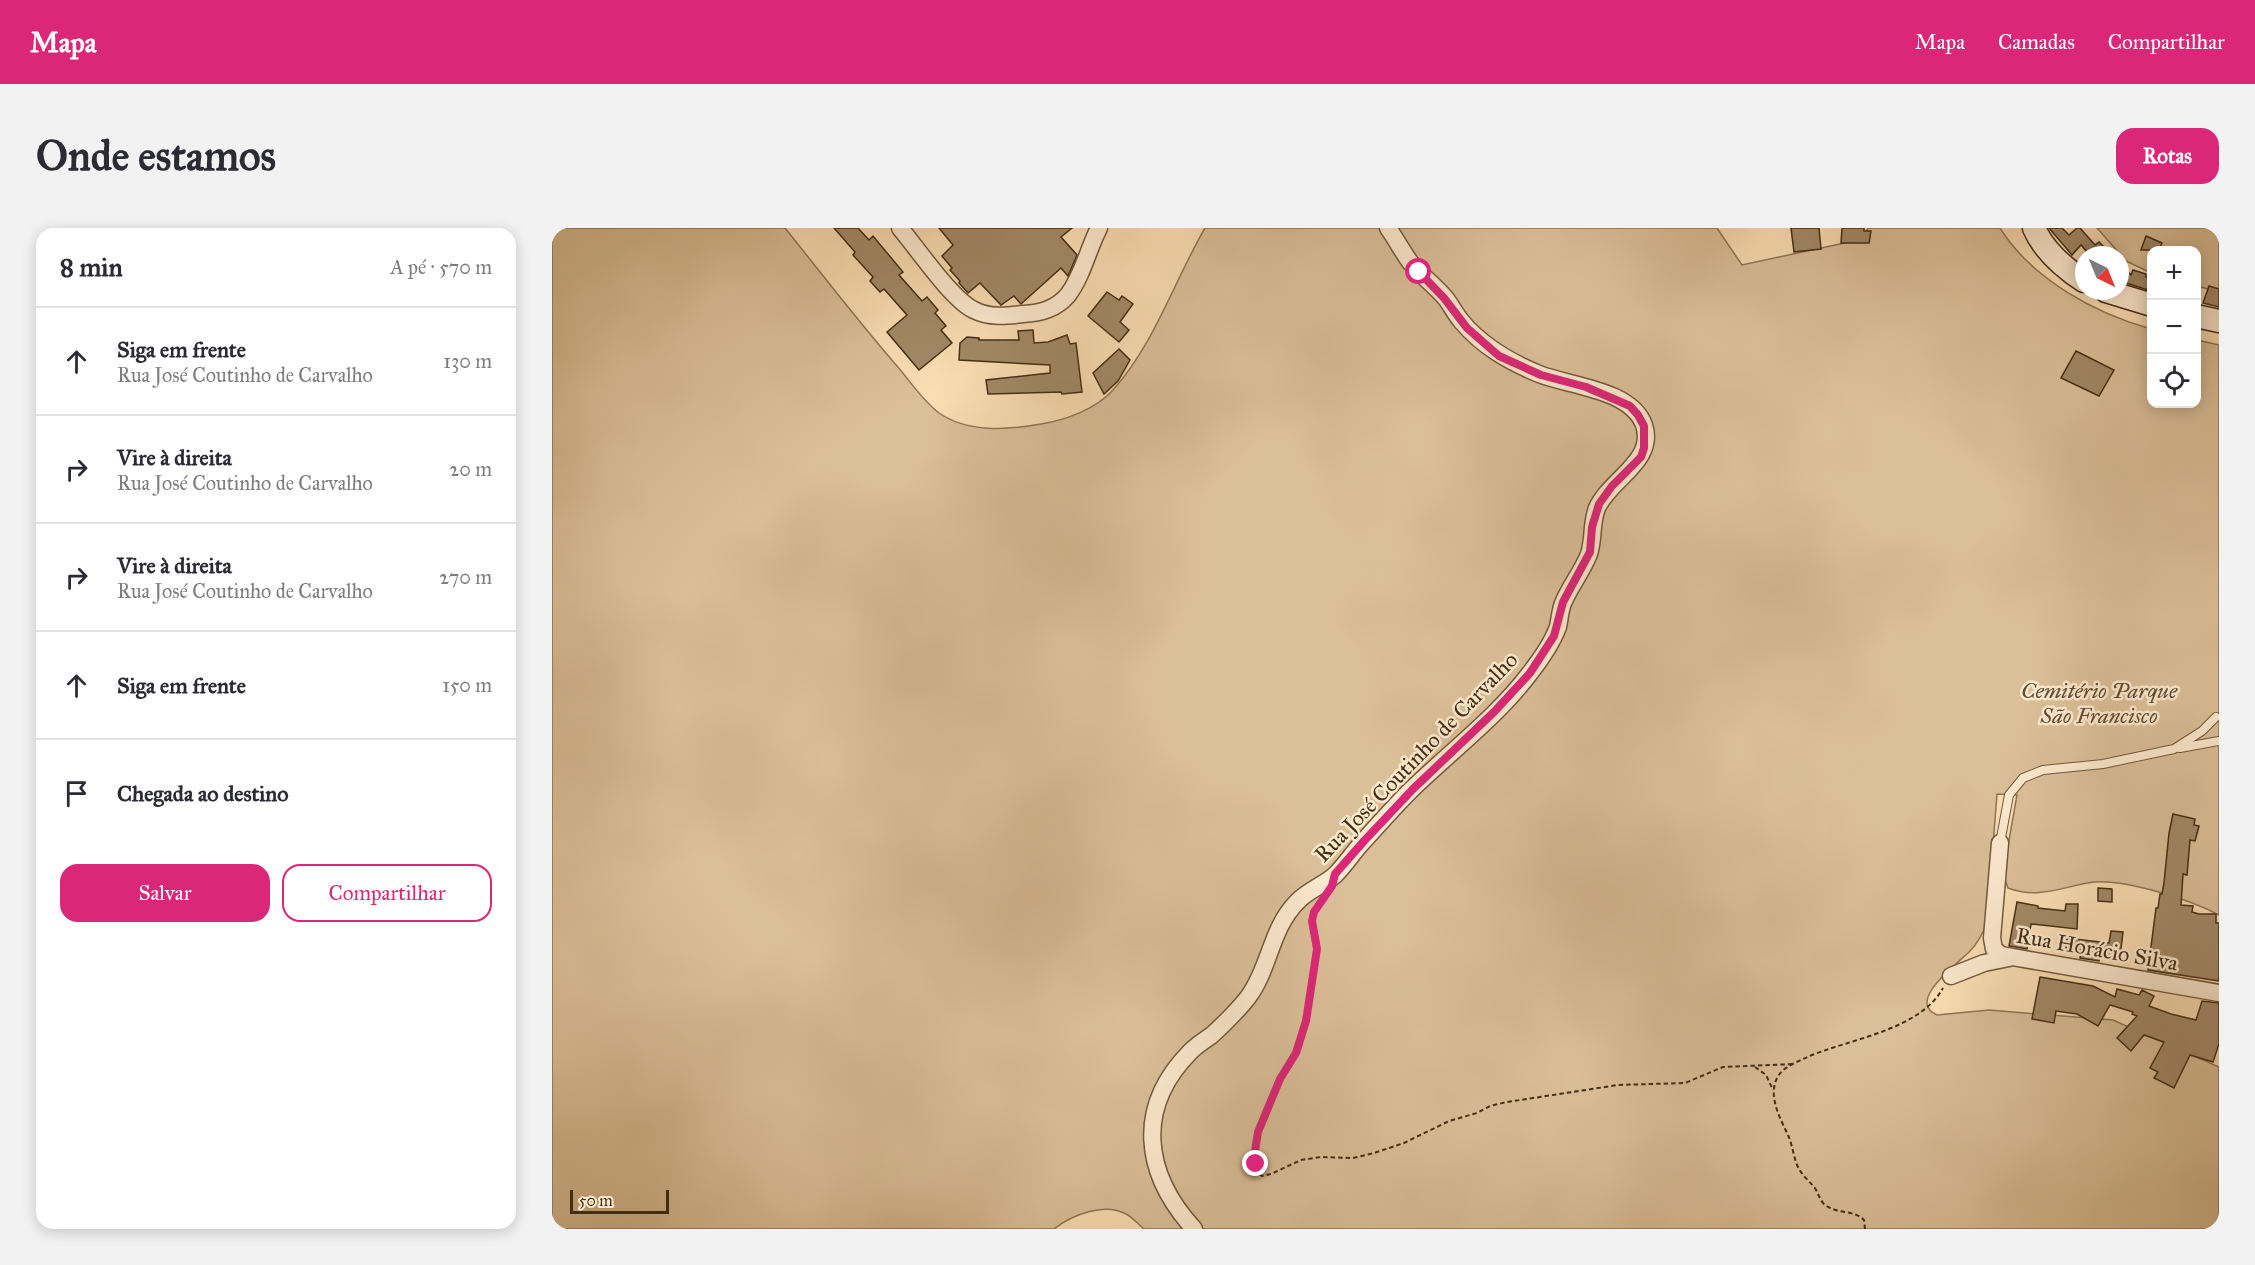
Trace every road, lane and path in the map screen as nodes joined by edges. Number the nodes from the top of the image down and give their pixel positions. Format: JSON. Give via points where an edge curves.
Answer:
{"nodes":[{"id":1,"x":900,"y":228,"type":"edge"},
{"id":2,"x":1388,"y":228,"type":"edge"},
{"id":3,"x":2034,"y":228,"type":"edge"},
{"id":4,"x":1091,"y":232,"type":"edge"},
{"id":5,"x":2075,"y":274,"type":"edge"},
{"id":6,"x":2129,"y":298,"type":"edge"},
{"id":7,"x":2147,"y":304,"type":"edge"},
{"id":8,"x":2201,"y":317,"type":"edge"},
{"id":9,"x":2219,"y":321,"type":"edge"},
{"id":10,"x":2216,"y":717,"type":"dead end"},
{"id":11,"x":2219,"y":741,"type":"edge"},
{"id":12,"x":2174,"y":748,"type":"junction"},
{"id":13,"x":2000,"y":843,"type":"joint"},
{"id":14,"x":1324,"y":898,"type":"dead end"},
{"id":15,"x":1992,"y":942,"type":"junction"},
{"id":16,"x":2009,"y":958,"type":"junction"},
{"id":17,"x":1957,"y":974,"type":"junction"},
{"id":18,"x":2219,"y":993,"type":"edge"},
{"id":19,"x":1794,"y":1064,"type":"junction"},
{"id":20,"x":1752,"y":1066,"type":"junction"},
{"id":21,"x":1774,"y":1094,"type":"junction"},
{"id":22,"x":1194,"y":1229,"type":"edge"},
{"id":23,"x":1865,"y":1229,"type":"edge"}],
"edges":[{"from":1,"to":4,"type":"street","via":[[957,298],[990,316],[1040,313],[1057,306],[1077,279]]},
{"from":2,"to":22,"type":"street","name":"Rua José Coutinho de Carvalho","via":[[1411,263],[1467,328],[1499,356],[1626,404],[1644,426],[1644,448],[1641,457],[1599,504],[1590,552],[1563,602],[1554,636],[1530,673],[1406,796],[1328,881],[1290,910],[1250,994],[1187,1055],[1165,1084],[1155,1108],[1153,1152],[1177,1208]]},
{"from":3,"to":5,"type":"street","via":[[2051,253]]},
{"from":6,"to":7,"type":"street"},
{"from":8,"to":9,"type":"street"},
{"from":10,"to":12,"type":"lane","name":"Rua Horácio Silva"},
{"from":11,"to":12,"type":"lane"},
{"from":12,"to":13,"type":"lane","name":"Rua Horácio Silva","via":[[2103,764],[2043,770],[2023,778],[2009,795]]},
{"from":13,"to":15,"type":"street","name":"Rua Horácio Silva"},
{"from":14,"to":20,"type":"path","via":[[1312,921],[1317,949],[1304,1031],[1256,1141],[1256,1169],[1262,1176],[1300,1160],[1353,1158],[1374,1153],[1449,1121],[1507,1102],[1618,1085],[1684,1083],[1716,1069]]},
{"from":15,"to":16,"type":"street","name":"Rua Horácio Silva","via":[[1997,953]]},
{"from":15,"to":17,"type":"street","via":[[1982,957]]},
{"from":16,"to":17,"type":"street"},
{"from":16,"to":18,"type":"street","name":"Rua Horácio Silva"},
{"from":17,"to":19,"type":"path","via":[[1948,978],[1933,1003],[1914,1017]]},
{"from":19,"to":20,"type":"path"},
{"from":19,"to":21,"type":"path","via":[[1778,1077]]},
{"from":20,"to":21,"type":"path","via":[[1766,1075]]},
{"from":21,"to":23,"type":"path","via":[[1777,1113],[1801,1172],[1824,1203],[1841,1213],[1858,1215],[1864,1220]]}]}
